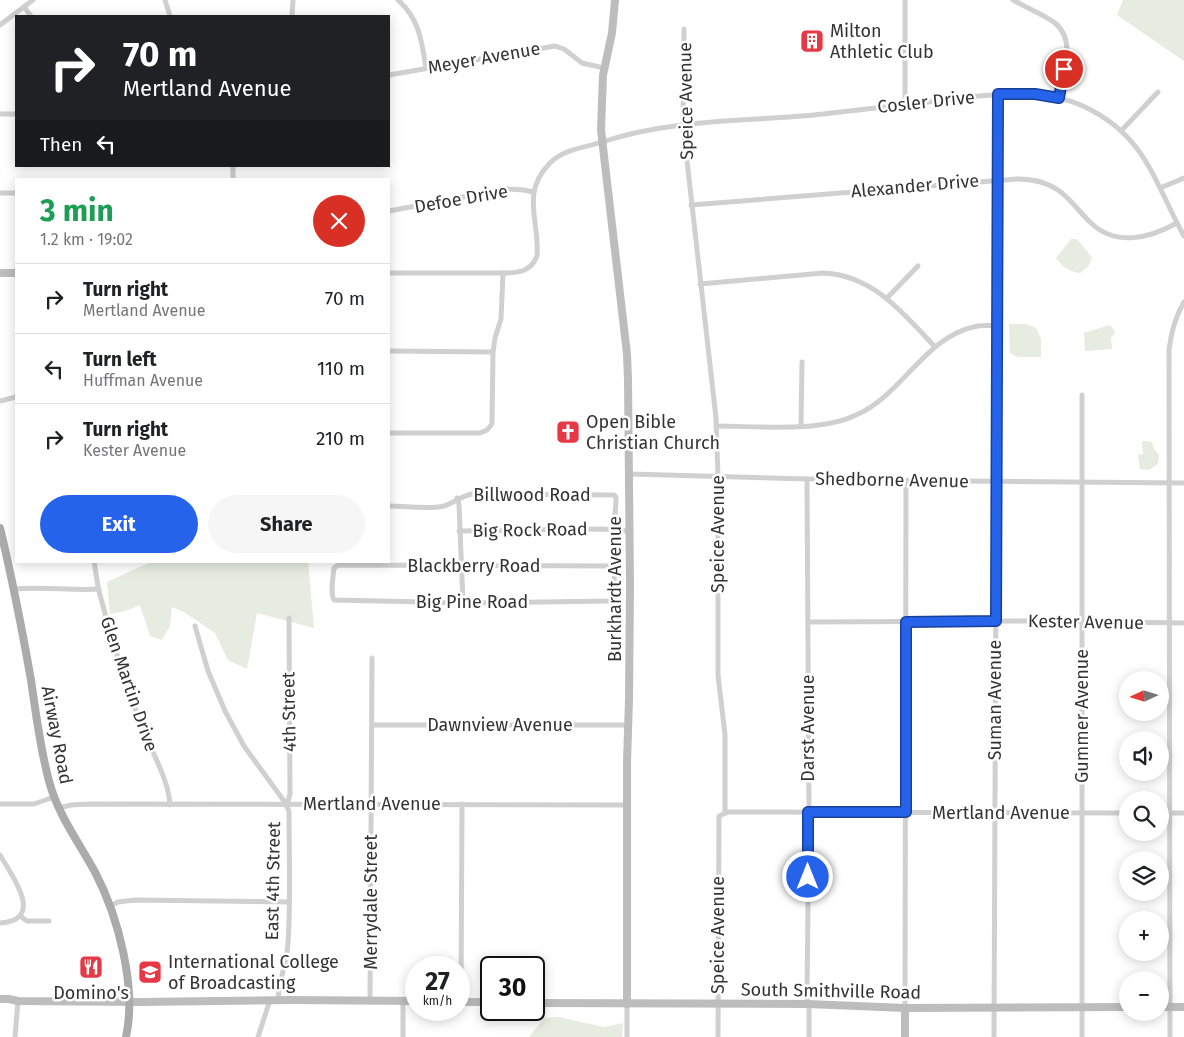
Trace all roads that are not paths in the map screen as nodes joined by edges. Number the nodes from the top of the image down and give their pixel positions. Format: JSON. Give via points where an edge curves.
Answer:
{"nodes":[{"id":1,"x":33,"y":0,"type":"edge"},
{"id":2,"x":165,"y":0,"type":"edge"},
{"id":3,"x":293,"y":0,"type":"edge"},
{"id":4,"x":398,"y":0,"type":"edge"},
{"id":5,"x":615,"y":0,"type":"edge"},
{"id":6,"x":905,"y":0,"type":"edge"},
{"id":7,"x":1013,"y":0,"type":"edge"},
{"id":8,"x":24,"y":7,"type":"junction"},
{"id":9,"x":30,"y":15,"type":"edge"},
{"id":10,"x":170,"y":15,"type":"edge"},
{"id":11,"x":292,"y":15,"type":"edge"},
{"id":12,"x":0,"y":25,"type":"edge"},
{"id":13,"x":684,"y":29,"type":"dead end"},
{"id":14,"x":426,"y":68,"type":"junction"},
{"id":15,"x":604,"y":68,"type":"junction"},
{"id":16,"x":390,"y":75,"type":"edge"},
{"id":17,"x":1158,"y":92,"type":"dead end"},
{"id":18,"x":998,"y":94,"type":"junction"},
{"id":19,"x":1059,"y":98,"type":"junction"},
{"id":20,"x":905,"y":104,"type":"junction"},
{"id":21,"x":0,"y":114,"type":"edge"},
{"id":22,"x":15,"y":114,"type":"edge"},
{"id":23,"x":683,"y":124,"type":"junction"},
{"id":24,"x":1121,"y":131,"type":"junction"},
{"id":25,"x":601,"y":142,"type":"junction"},
{"id":26,"x":1184,"y":178,"type":"edge"},
{"id":27,"x":998,"y":179,"type":"junction"},
{"id":28,"x":1160,"y":188,"type":"junction"},
{"id":29,"x":533,"y":192,"type":"junction"},
{"id":30,"x":0,"y":193,"type":"edge"},
{"id":31,"x":15,"y":193,"type":"edge"},
{"id":32,"x":691,"y":205,"type":"junction"},
{"id":33,"x":390,"y":211,"type":"edge"},
{"id":34,"x":1177,"y":223,"type":"junction"},
{"id":35,"x":1184,"y":236,"type":"edge"},
{"id":36,"x":918,"y":266,"type":"dead end"},
{"id":37,"x":0,"y":273,"type":"edge"},
{"id":38,"x":15,"y":273,"type":"edge"},
{"id":39,"x":390,"y":273,"type":"edge"},
{"id":40,"x":502,"y":273,"type":"junction"},
{"id":41,"x":700,"y":284,"type":"junction"},
{"id":42,"x":887,"y":298,"type":"junction"},
{"id":43,"x":1184,"y":302,"type":"edge"},
{"id":44,"x":997,"y":325,"type":"junction"},
{"id":45,"x":935,"y":347,"type":"junction"},
{"id":46,"x":390,"y":351,"type":"edge"},
{"id":47,"x":492,"y":352,"type":"junction"},
{"id":48,"x":802,"y":362,"type":"dead end"},
{"id":49,"x":1082,"y":396,"type":"dead end"},
{"id":50,"x":15,"y":397,"type":"edge"},
{"id":51,"x":0,"y":400,"type":"edge"},
{"id":52,"x":716,"y":426,"type":"junction"},
{"id":53,"x":801,"y":426,"type":"junction"},
{"id":54,"x":390,"y":433,"type":"edge"},
{"id":55,"x":630,"y":474,"type":"junction"},
{"id":56,"x":718,"y":477,"type":"junction"},
{"id":57,"x":807,"y":479,"type":"junction"},
{"id":58,"x":906,"y":481,"type":"junction"},
{"id":59,"x":995,"y":482,"type":"junction"},
{"id":60,"x":1082,"y":483,"type":"junction"},
{"id":61,"x":1169,"y":483,"type":"junction"},
{"id":62,"x":1184,"y":483,"type":"edge"},
{"id":63,"x":457,"y":498,"type":"junction"},
{"id":64,"x":390,"y":506,"type":"edge"},
{"id":65,"x":0,"y":528,"type":"edge"},
{"id":66,"x":614,"y":530,"type":"junction"},
{"id":67,"x":460,"y":531,"type":"junction"},
{"id":68,"x":630,"y":531,"type":"junction"},
{"id":69,"x":94,"y":563,"type":"edge"},
{"id":70,"x":615,"y":566,"type":"junction"},
{"id":71,"x":462,"y":567,"type":"junction"},
{"id":72,"x":99,"y":589,"type":"junction"},
{"id":73,"x":14,"y":590,"type":"junction"},
{"id":74,"x":333,"y":600,"type":"joint"},
{"id":75,"x":463,"y":602,"type":"junction"},
{"id":76,"x":289,"y":618,"type":"dead end"},
{"id":77,"x":996,"y":621,"type":"junction"},
{"id":78,"x":808,"y":622,"type":"junction"},
{"id":79,"x":906,"y":622,"type":"junction"},
{"id":80,"x":1082,"y":622,"type":"junction"},
{"id":81,"x":1169,"y":623,"type":"junction"},
{"id":82,"x":1184,"y":623,"type":"edge"},
{"id":83,"x":195,"y":626,"type":"dead end"},
{"id":84,"x":372,"y":658,"type":"dead end"},
{"id":85,"x":628,"y":724,"type":"junction"},
{"id":86,"x":372,"y":725,"type":"junction"},
{"id":87,"x":1169,"y":791,"type":"edge"},
{"id":88,"x":54,"y":798,"type":"junction"},
{"id":89,"x":0,"y":804,"type":"edge"},
{"id":90,"x":371,"y":804,"type":"junction"},
{"id":91,"x":462,"y":804,"type":"junction"},
{"id":92,"x":170,"y":805,"type":"junction"},
{"id":93,"x":287,"y":805,"type":"junction"},
{"id":94,"x":627,"y":805,"type":"junction"},
{"id":95,"x":58,"y":808,"type":"junction"},
{"id":96,"x":808,"y":812,"type":"junction"},
{"id":97,"x":906,"y":812,"type":"junction"},
{"id":98,"x":725,"y":813,"type":"junction"},
{"id":99,"x":995,"y":813,"type":"junction"},
{"id":100,"x":1119,"y":813,"type":"edge"},
{"id":101,"x":1169,"y":813,"type":"joint"},
{"id":102,"x":1184,"y":813,"type":"edge"},
{"id":103,"x":1082,"y":814,"type":"junction"},
{"id":104,"x":0,"y":855,"type":"edge"},
{"id":105,"x":288,"y":902,"type":"junction"},
{"id":106,"x":110,"y":906,"type":"junction"},
{"id":107,"x":20,"y":916,"type":"junction"},
{"id":108,"x":49,"y":921,"type":"dead end"},
{"id":109,"x":0,"y":923,"type":"edge"},
{"id":110,"x":460,"y":956,"type":"edge"},
{"id":111,"x":0,"y":999,"type":"edge"},
{"id":112,"x":274,"y":1000,"type":"junction"},
{"id":113,"x":18,"y":1001,"type":"junction"},
{"id":114,"x":370,"y":1001,"type":"junction"},
{"id":115,"x":403,"y":1001,"type":"joint"},
{"id":116,"x":128,"y":1002,"type":"junction"},
{"id":117,"x":545,"y":1003,"type":"edge"},
{"id":118,"x":628,"y":1004,"type":"junction"},
{"id":119,"x":718,"y":1004,"type":"junction"},
{"id":120,"x":808,"y":1004,"type":"junction"},
{"id":121,"x":1082,"y":1006,"type":"junction"},
{"id":122,"x":994,"y":1007,"type":"junction"},
{"id":123,"x":1119,"y":1007,"type":"edge"},
{"id":124,"x":1170,"y":1007,"type":"junction"},
{"id":125,"x":1184,"y":1007,"type":"edge"},
{"id":126,"x":905,"y":1008,"type":"junction"},
{"id":127,"x":15,"y":1037,"type":"edge"},
{"id":128,"x":126,"y":1037,"type":"edge"},
{"id":129,"x":258,"y":1037,"type":"edge"},
{"id":130,"x":403,"y":1037,"type":"edge"},
{"id":131,"x":627,"y":1037,"type":"edge"},
{"id":132,"x":718,"y":1037,"type":"edge"},
{"id":133,"x":809,"y":1037,"type":"edge"},
{"id":134,"x":905,"y":1037,"type":"edge"},
{"id":135,"x":994,"y":1037,"type":"edge"},
{"id":136,"x":1082,"y":1037,"type":"edge"},
{"id":137,"x":1170,"y":1037,"type":"edge"}],
"edges":[{"from":1,"to":8,"type":"street"},
{"from":2,"to":10,"type":"street"},
{"from":3,"to":11,"type":"street"},
{"from":4,"to":14,"type":"street","via":[[415,19]]},
{"from":5,"to":15,"type":"main road","name":"Burkhardt Avenue"},
{"from":6,"to":20,"type":"street"},
{"from":7,"to":19,"type":"street","via":[[1054,22],[1062,32],[1067,54]]},
{"from":8,"to":9,"type":"street"},
{"from":8,"to":12,"type":"street"},
{"from":13,"to":23,"type":"street","name":"Speice Avenue"},
{"from":14,"to":15,"type":"street","name":"Meyer Avenue","via":[[555,46],[582,63]]},
{"from":14,"to":16,"type":"street","name":"Meyer Avenue"},
{"from":15,"to":25,"type":"main road","name":"Burkhardt Avenue"},
{"from":17,"to":24,"type":"street"},
{"from":18,"to":19,"type":"street","name":"Cosler Drive"},
{"from":18,"to":20,"type":"street","name":"Cosler Drive"},
{"from":18,"to":27,"type":"street","name":"Suman Avenue"},
{"from":19,"to":24,"type":"street","name":"Cosler Drive","via":[[1095,112]]},
{"from":20,"to":23,"type":"street","name":"Cosler Drive","via":[[813,115]]},
{"from":21,"to":22,"type":"street"},
{"from":23,"to":25,"type":"street","name":"Cosler Drive","via":[[630,132]]},
{"from":23,"to":32,"type":"street","name":"Speice Avenue"},
{"from":24,"to":28,"type":"street","name":"Cosler Drive","via":[[1148,162]]},
{"from":25,"to":29,"type":"street","name":"Cosler Drive","via":[[558,157],[543,171]]},
{"from":25,"to":55,"type":"main road","name":"Burkhardt Avenue","via":[[627,354]]},
{"from":26,"to":28,"type":"street"},
{"from":27,"to":32,"type":"street","name":"Alexander Drive"},
{"from":27,"to":34,"type":"street","name":"Alexander Drive","via":[[1033,180],[1050,185],[1092,224],[1126,238],[1144,237]]},
{"from":27,"to":44,"type":"street","name":"Suman Avenue"},
{"from":28,"to":34,"type":"street","name":"Cosler Drive"},
{"from":29,"to":33,"type":"street","name":"Defoe Drive","via":[[506,189]]},
{"from":29,"to":40,"type":"street","via":[[537,256],[522,271]]},
{"from":30,"to":31,"type":"street"},
{"from":32,"to":41,"type":"street","name":"Speice Avenue"},
{"from":34,"to":35,"type":"street","name":"Cosler Drive"},
{"from":36,"to":42,"type":"street"},
{"from":37,"to":38,"type":"main road"},
{"from":39,"to":40,"type":"street"},
{"from":40,"to":47,"type":"street","via":[[502,310]]},
{"from":41,"to":42,"type":"street","via":[[833,274],[856,279]]},
{"from":41,"to":52,"type":"street","name":"Speice Avenue"},
{"from":42,"to":45,"type":"street"},
{"from":43,"to":61,"type":"street","via":[[1172,328],[1169,350]]},
{"from":44,"to":45,"type":"street","via":[[968,329]]},
{"from":44,"to":59,"type":"street","name":"Suman Avenue"},
{"from":45,"to":53,"type":"street","via":[[887,396],[869,409],[836,422]]},
{"from":46,"to":47,"type":"street"},
{"from":47,"to":54,"type":"street","via":[[492,422],[487,430],[480,433]]},
{"from":48,"to":53,"type":"street"},
{"from":49,"to":60,"type":"street","name":"Gummer Avenue"},
{"from":50,"to":51,"type":"street"},
{"from":52,"to":53,"type":"street"},
{"from":52,"to":56,"type":"street","name":"Speice Avenue"},
{"from":55,"to":56,"type":"street","name":"Shedborne Avenue"},
{"from":55,"to":68,"type":"main road","name":"Burkhardt Avenue"},
{"from":56,"to":57,"type":"street","name":"Shedborne Avenue"},
{"from":56,"to":98,"type":"street","name":"Speice Avenue","via":[[718,675],[725,735]]},
{"from":57,"to":58,"type":"street","name":"Shedborne Avenue"},
{"from":57,"to":78,"type":"street","name":"Darst Avenue"},
{"from":58,"to":59,"type":"street","name":"Shedborne Avenue"},
{"from":58,"to":79,"type":"street"},
{"from":59,"to":60,"type":"street","name":"Shedborne Avenue"},
{"from":59,"to":77,"type":"street","name":"Suman Avenue"},
{"from":60,"to":61,"type":"street","name":"Shedborne Avenue"},
{"from":60,"to":80,"type":"street","name":"Gummer Avenue"},
{"from":61,"to":62,"type":"street","name":"Shedborne Avenue"},
{"from":61,"to":81,"type":"street"},
{"from":63,"to":64,"type":"street","name":"Billwood Road","via":[[438,506]]},
{"from":63,"to":66,"type":"street","name":"Billwood Road","via":[[472,494],[612,494],[616,497]]},
{"from":63,"to":67,"type":"street"},
{"from":65,"to":73,"type":"main road","name":"Airway Road"},
{"from":66,"to":67,"type":"street","name":"Big Rock Road"},
{"from":66,"to":68,"type":"street","name":"Big Rock Road"},
{"from":66,"to":70,"type":"street"},
{"from":67,"to":71,"type":"street"},
{"from":68,"to":85,"type":"main road","name":"Burkhardt Avenue"},
{"from":69,"to":72,"type":"street","name":"Glen Martin Drive"},
{"from":70,"to":71,"type":"street","name":"Blackberry Road"},
{"from":70,"to":75,"type":"street","name":"Big Pine Road","via":[[611,601]]},
{"from":71,"to":74,"type":"street","name":"Blackberry Road","via":[[338,566],[334,568]]},
{"from":71,"to":75,"type":"street"},
{"from":72,"to":73,"type":"street"},
{"from":72,"to":92,"type":"street","name":"Glen Martin Drive","via":[[133,703],[164,780]]},
{"from":73,"to":88,"type":"main road","name":"Airway Road"},
{"from":74,"to":75,"type":"street","name":"Big Pine Road"},
{"from":76,"to":93,"type":"street","name":"4th Street","via":[[290,794]]},
{"from":77,"to":79,"type":"street","name":"Kester Avenue"},
{"from":77,"to":80,"type":"street","name":"Kester Avenue"},
{"from":77,"to":99,"type":"street","name":"Suman Avenue"},
{"from":78,"to":79,"type":"street","name":"Kester Avenue"},
{"from":78,"to":96,"type":"street","name":"Darst Avenue"},
{"from":79,"to":97,"type":"street"},
{"from":80,"to":81,"type":"street","name":"Kester Avenue"},
{"from":80,"to":103,"type":"street","name":"Gummer Avenue"},
{"from":81,"to":82,"type":"street","name":"Kester Avenue"},
{"from":81,"to":87,"type":"street"},
{"from":83,"to":93,"type":"street","via":[[225,711],[244,746]]},
{"from":84,"to":86,"type":"street","name":"Merrydale Street"},
{"from":85,"to":86,"type":"street","name":"Dawnview Avenue"},
{"from":85,"to":94,"type":"main road","name":"Burkhardt Avenue"},
{"from":86,"to":90,"type":"street","name":"Merrydale Street"},
{"from":88,"to":89,"type":"street","via":[[34,804]]},
{"from":88,"to":95,"type":"main road","name":"Airway Road"},
{"from":90,"to":91,"type":"street","name":"Mertland Avenue"},
{"from":90,"to":93,"type":"street","name":"Mertland Avenue"},
{"from":90,"to":114,"type":"street","name":"Merrydale Street"},
{"from":91,"to":94,"type":"street","name":"Mertland Avenue"},
{"from":91,"to":110,"type":"street"},
{"from":92,"to":93,"type":"street","name":"Mertland Avenue"},
{"from":92,"to":95,"type":"street","name":"Mertland Avenue","via":[[89,804]]},
{"from":93,"to":105,"type":"street","name":"East 4th Street"},
{"from":94,"to":118,"type":"main road","name":"Burkhardt Avenue"},
{"from":95,"to":106,"type":"main road","name":"Airway Road"},
{"from":96,"to":97,"type":"street","name":"Mertland Avenue"},
{"from":96,"to":98,"type":"street","name":"Mertland Avenue"},
{"from":96,"to":120,"type":"street","name":"Darst Avenue"},
{"from":97,"to":99,"type":"street","name":"Mertland Avenue"},
{"from":97,"to":126,"type":"street"},
{"from":98,"to":119,"type":"street","name":"Speice Avenue","via":[[719,816]]},
{"from":99,"to":103,"type":"street","name":"Mertland Avenue"},
{"from":99,"to":122,"type":"street","name":"Suman Avenue"},
{"from":100,"to":103,"type":"street","name":"Mertland Avenue"},
{"from":101,"to":102,"type":"street"},
{"from":101,"to":124,"type":"street"},
{"from":103,"to":121,"type":"street","name":"Gummer Avenue"},
{"from":104,"to":107,"type":"street","via":[[21,893],[24,904]]},
{"from":105,"to":106,"type":"street","via":[[135,900]]},
{"from":105,"to":112,"type":"street","name":"East 4th Street","via":[[287,956]]},
{"from":106,"to":116,"type":"main road","name":"Airway Road","via":[[119,936]]},
{"from":107,"to":108,"type":"street","via":[[27,921]]},
{"from":107,"to":109,"type":"street","via":[[11,922]]},
{"from":111,"to":113,"type":"main road"},
{"from":112,"to":114,"type":"main road"},
{"from":112,"to":116,"type":"main road"},
{"from":112,"to":129,"type":"street","name":"East 4th Street"},
{"from":113,"to":116,"type":"main road"},
{"from":113,"to":127,"type":"street"},
{"from":114,"to":115,"type":"main road"},
{"from":115,"to":130,"type":"street"},
{"from":116,"to":128,"type":"main road","name":"Airway Road"},
{"from":117,"to":118,"type":"main road","name":"South Smithville Road"},
{"from":118,"to":119,"type":"main road","name":"South Smithville Road"},
{"from":118,"to":131,"type":"street","name":"Burkhardt Avenue"},
{"from":119,"to":120,"type":"main road","name":"South Smithville Road"},
{"from":119,"to":132,"type":"street","name":"Speice Avenue"},
{"from":120,"to":126,"type":"main road","name":"South Smithville Road"},
{"from":120,"to":133,"type":"street","name":"Darst Avenue"},
{"from":121,"to":122,"type":"main road","name":"South Smithville Road"},
{"from":121,"to":123,"type":"main road","name":"South Smithville Road"},
{"from":121,"to":136,"type":"street","name":"Gummer Avenue"},
{"from":122,"to":126,"type":"main road","name":"South Smithville Road"},
{"from":122,"to":135,"type":"street","name":"Suman Avenue"},
{"from":124,"to":125,"type":"main road"},
{"from":124,"to":137,"type":"street"},
{"from":126,"to":134,"type":"main road"}]}
